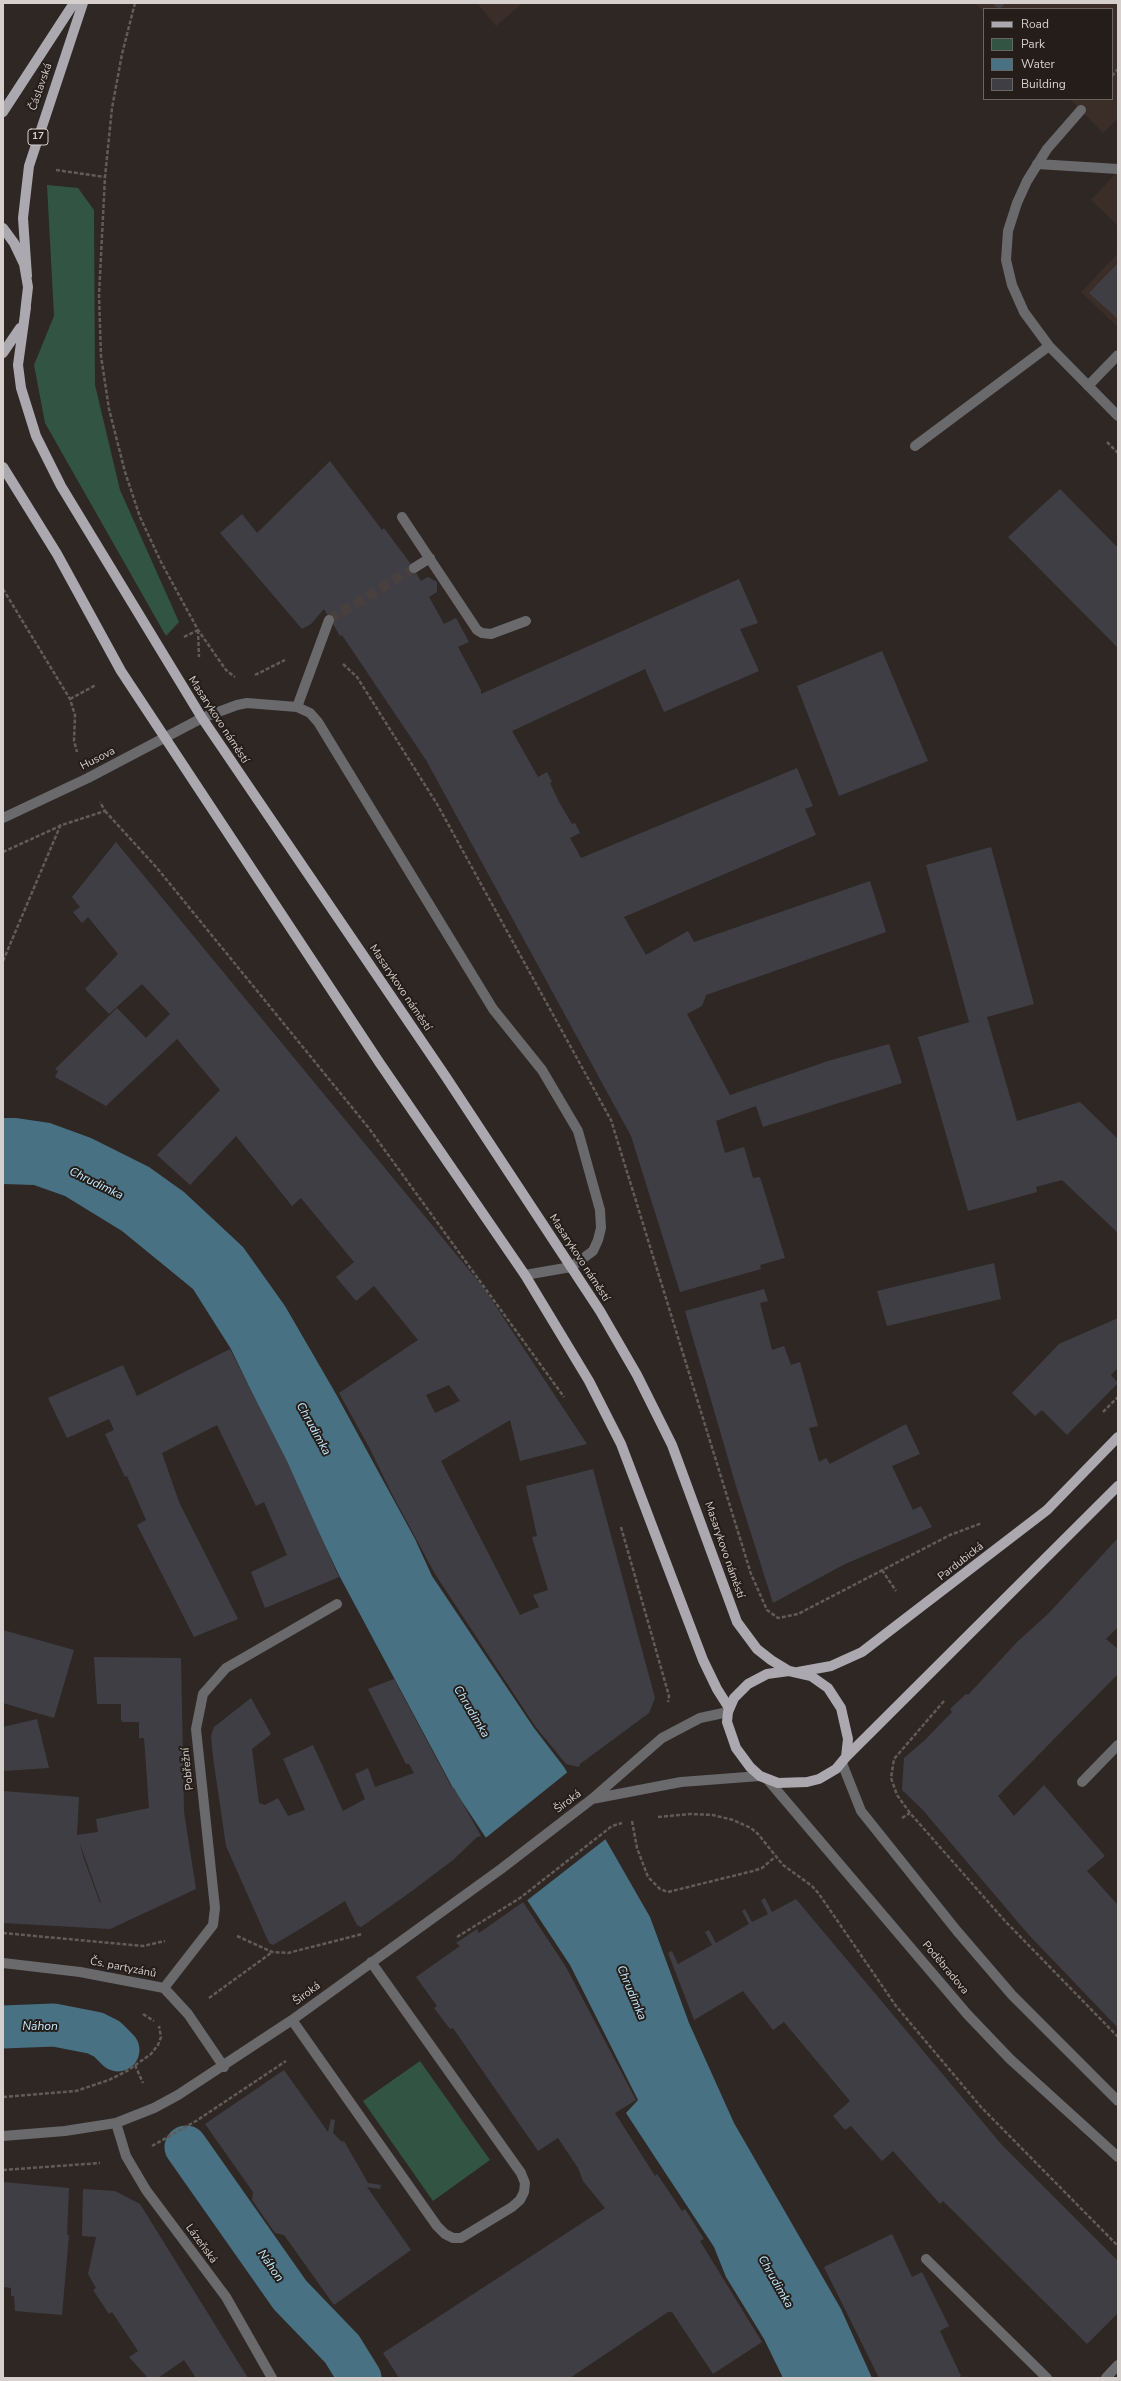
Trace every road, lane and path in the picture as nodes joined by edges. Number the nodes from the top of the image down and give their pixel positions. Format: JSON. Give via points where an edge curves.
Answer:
{"nodes":[{"id":1,"x":74,"y":3,"type":"edge"},
{"id":2,"x":83,"y":3,"type":"edge"},
{"id":3,"x":136,"y":3,"type":"edge"},
{"id":4,"x":1081,"y":110,"type":"dead end"},
{"id":5,"x":3,"y":112,"type":"edge"},
{"id":6,"x":1037,"y":164,"type":"junction"},
{"id":7,"x":30,"y":166,"type":"junction"},
{"id":8,"x":1118,"y":169,"type":"edge"},
{"id":9,"x":105,"y":177,"type":"junction"},
{"id":10,"x":3,"y":228,"type":"edge"},
{"id":11,"x":27,"y":276,"type":"junction"},
{"id":12,"x":26,"y":308,"type":"junction"},
{"id":13,"x":1049,"y":346,"type":"junction"},
{"id":14,"x":3,"y":353,"type":"edge"},
{"id":15,"x":1118,"y":355,"type":"edge"},
{"id":16,"x":1088,"y":386,"type":"junction"},
{"id":17,"x":1118,"y":416,"type":"edge"},
{"id":18,"x":914,"y":446,"type":"dead end"},
{"id":19,"x":3,"y":467,"type":"edge"},
{"id":20,"x":402,"y":517,"type":"dead end"},
{"id":21,"x":430,"y":558,"type":"junction"},
{"id":22,"x":414,"y":568,"type":"tunnel mouth"},
{"id":23,"x":3,"y":589,"type":"edge"},
{"id":24,"x":329,"y":620,"type":"tunnel mouth"},
{"id":25,"x":526,"y":621,"type":"dead end"},
{"id":26,"x":317,"y":654,"type":"junction"},
{"id":27,"x":252,"y":676,"type":"dead end"},
{"id":28,"x":238,"y":678,"type":"dead end"},
{"id":29,"x":102,"y":682,"type":"dead end"},
{"id":30,"x":70,"y":699,"type":"junction"},
{"id":31,"x":297,"y":707,"type":"junction"},
{"id":32,"x":202,"y":718,"type":"junction"},
{"id":33,"x":165,"y":737,"type":"junction"},
{"id":34,"x":88,"y":778,"type":"junction"},
{"id":35,"x":49,"y":796,"type":"junction"},
{"id":36,"x":105,"y":811,"type":"junction"},
{"id":37,"x":3,"y":818,"type":"edge"},
{"id":38,"x":62,"y":825,"type":"junction"},
{"id":39,"x":3,"y":852,"type":"edge"},
{"id":40,"x":3,"y":961,"type":"edge"},
{"id":41,"x":571,"y":1267,"type":"junction"},
{"id":42,"x":525,"y":1275,"type":"junction"},
{"id":43,"x":1118,"y":1397,"type":"edge"},
{"id":44,"x":568,"y":1403,"type":"dead end"},
{"id":45,"x":1102,"y":1413,"type":"dead end"},
{"id":46,"x":1118,"y":1437,"type":"edge"},
{"id":47,"x":1118,"y":1486,"type":"edge"},
{"id":48,"x":619,"y":1521,"type":"dead end"},
{"id":49,"x":985,"y":1522,"type":"dead end"},
{"id":50,"x":337,"y":1604,"type":"dead end"},
{"id":51,"x":794,"y":1671,"type":"junction"},
{"id":52,"x":945,"y":1700,"type":"dead end"},
{"id":53,"x":663,"y":1707,"type":"dead end"},
{"id":54,"x":729,"y":1710,"type":"junction"},
{"id":55,"x":1118,"y":1745,"type":"edge"},
{"id":56,"x":844,"y":1760,"type":"junction"},
{"id":57,"x":764,"y":1778,"type":"junction"},
{"id":58,"x":1082,"y":1782,"type":"dead end"},
{"id":59,"x":592,"y":1799,"type":"junction"},
{"id":60,"x":657,"y":1817,"type":"dead end"},
{"id":61,"x":636,"y":1820,"type":"dead end"},
{"id":62,"x":632,"y":1821,"type":"junction"},
{"id":63,"x":775,"y":1857,"type":"junction"},
{"id":64,"x":520,"y":1898,"type":"dead end"},
{"id":65,"x":213,"y":1925,"type":"junction"},
{"id":66,"x":3,"y":1933,"type":"edge"},
{"id":67,"x":365,"y":1933,"type":"dead end"},
{"id":68,"x":171,"y":1937,"type":"dead end"},
{"id":69,"x":272,"y":1952,"type":"junction"},
{"id":70,"x":3,"y":1962,"type":"edge"},
{"id":71,"x":371,"y":1962,"type":"junction"},
{"id":72,"x":164,"y":1988,"type":"junction"},
{"id":73,"x":142,"y":2012,"type":"dead end"},
{"id":74,"x":188,"y":2014,"type":"junction"},
{"id":75,"x":292,"y":2020,"type":"junction"},
{"id":76,"x":162,"y":2032,"type":"junction"},
{"id":77,"x":1118,"y":2037,"type":"edge"},
{"id":78,"x":224,"y":2066,"type":"junction"},
{"id":79,"x":3,"y":2096,"type":"edge"},
{"id":80,"x":1118,"y":2101,"type":"edge"},
{"id":81,"x":116,"y":2123,"type":"junction"},
{"id":82,"x":3,"y":2136,"type":"edge"},
{"id":83,"x":1118,"y":2157,"type":"edge"},
{"id":84,"x":1118,"y":2246,"type":"edge"},
{"id":85,"x":926,"y":2259,"type":"dead end"},
{"id":86,"x":1118,"y":2365,"type":"edge"},
{"id":87,"x":272,"y":2378,"type":"edge"},
{"id":88,"x":1047,"y":2378,"type":"edge"},
{"id":89,"x":1106,"y":2378,"type":"edge"}],
"edges":[{"from":1,"to":5,"type":"main road","name":"Čáslavská"},
{"from":2,"to":7,"type":"main road","name":"Čáslavská","number":"17"},
{"from":3,"to":9,"type":"path","via":[[122,54],[112,108]]},
{"from":4,"to":6,"type":"street"},
{"from":6,"to":8,"type":"street"},
{"from":6,"to":13,"type":"street","via":[[1017,203],[1008,231],[1006,260],[1012,285],[1024,312]]},
{"from":7,"to":9,"type":"path"},
{"from":7,"to":11,"type":"main road","name":"Čáslavská","number":"17","via":[[23,225]]},
{"from":9,"to":28,"type":"path","via":[[99,295],[101,356],[109,409],[125,472],[140,517],[198,630],[226,670]]},
{"from":10,"to":11,"type":"main road","name":"Masarykovo náměstí","number":"17","via":[[20,254]]},
{"from":11,"to":12,"type":"main road","name":"Masarykovo náměstí","number":"17"},
{"from":12,"to":14,"type":"main road","name":"Masarykovo náměstí","number":"17","via":[[20,328]]},
{"from":12,"to":32,"type":"main road","name":"Masarykovo náměstí","via":[[18,365],[24,400],[36,436],[78,516]]},
{"from":13,"to":16,"type":"street"},
{"from":13,"to":18,"type":"street"},
{"from":15,"to":16,"type":"street"},
{"from":16,"to":17,"type":"street"},
{"from":19,"to":33,"type":"main road","via":[[46,535],[121,671]]},
{"from":20,"to":21,"type":"street"},
{"from":21,"to":22,"type":"street"},
{"from":21,"to":25,"type":"street","via":[[480,632],[497,632]]},
{"from":23,"to":30,"type":"path"},
{"from":24,"to":26,"type":"street"},
{"from":26,"to":27,"type":"path","via":[[290,658]]},
{"from":26,"to":31,"type":"street"},
{"from":26,"to":49,"type":"path","via":[[327,656],[348,668],[362,684],[437,804],[611,1120],[751,1574],[767,1610],[778,1618],[798,1614],[950,1535]]},
{"from":29,"to":30,"type":"path"},
{"from":30,"to":34,"type":"path","via":[[75,715],[74,741]]},
{"from":31,"to":32,"type":"street","name":"Husova","via":[[247,703]]},
{"from":31,"to":41,"type":"street","via":[[310,713],[318,722],[493,1009],[542,1070],[578,1130],[597,1193],[601,1228],[593,1251]]},
{"from":32,"to":33,"type":"street","name":"Husova"},
{"from":32,"to":41,"type":"main road","name":"Masarykovo náměstí","via":[[442,1071]]},
{"from":33,"to":34,"type":"street","name":"Husova"},
{"from":33,"to":42,"type":"main road","via":[[379,1062]]},
{"from":34,"to":35,"type":"street","name":"Husova"},
{"from":34,"to":36,"type":"path"},
{"from":35,"to":37,"type":"street","name":"Husova"},
{"from":35,"to":38,"type":"path"},
{"from":36,"to":38,"type":"path"},
{"from":36,"to":44,"type":"path","via":[[157,868],[368,1127]]},
{"from":38,"to":39,"type":"path"},
{"from":38,"to":40,"type":"path"},
{"from":41,"to":42,"type":"street"},
{"from":41,"to":51,"type":"main road","name":"Masarykovo náměstí","via":[[603,1317],[657,1413],[686,1481],[737,1622],[757,1649],[771,1660]]},
{"from":42,"to":54,"type":"main road","via":[[608,1414],[656,1532],[703,1660]]},
{"from":43,"to":45,"type":"path"},
{"from":46,"to":51,"type":"main road","name":"Pardubická","via":[[1047,1510],[862,1652],[831,1666]]},
{"from":47,"to":56,"type":"main road"},
{"from":48,"to":53,"type":"path","via":[[669,1696]]},
{"from":50,"to":65,"type":"street","name":"Pobřežní","via":[[226,1668],[203,1694],[196,1729],[215,1908]]},
{"from":51,"to":54,"type":"main road","via":[[767,1674],[748,1684],[734,1698]]},
{"from":51,"to":56,"type":"main road","via":[[818,1680],[835,1697],[847,1730]]},
{"from":52,"to":77,"type":"path","via":[[894,1760],[890,1778],[897,1795],[1005,1921]]},
{"from":54,"to":57,"type":"main road","via":[[727,1722],[736,1748],[750,1767]]},
{"from":54,"to":59,"type":"street","name":"Široká","via":[[700,1718],[662,1738]]},
{"from":55,"to":58,"type":"street"},
{"from":56,"to":57,"type":"main road","via":[[828,1775],[807,1782],[788,1783]]},
{"from":56,"to":80,"type":"street","via":[[861,1811],[952,1925],[1012,1995]]},
{"from":57,"to":59,"type":"street","name":"Široká","via":[[681,1782]]},
{"from":57,"to":83,"type":"street","name":"Poděbradova","via":[[967,2014],[1021,2070]]},
{"from":59,"to":71,"type":"street","name":"Široká","via":[[501,1869]]},
{"from":60,"to":63,"type":"path","via":[[690,1814],[713,1815],[733,1820],[754,1831]]},
{"from":61,"to":62,"type":"path"},
{"from":62,"to":63,"type":"path","via":[[637,1848],[648,1877],[660,1890],[668,1892],[753,1871],[762,1868]]},
{"from":62,"to":64,"type":"path","via":[[612,1826]]},
{"from":63,"to":84,"type":"path","via":[[820,1894],[896,2006],[981,2107]]},
{"from":65,"to":69,"type":"path"},
{"from":65,"to":72,"type":"street"},
{"from":66,"to":68,"type":"path","via":[[143,1946]]},
{"from":67,"to":69,"type":"path","via":[[288,1953]]},
{"from":69,"to":74,"type":"path"},
{"from":70,"to":72,"type":"street","name":"Čs. partyzánů","via":[[80,1972]]},
{"from":71,"to":75,"type":"street","name":"Široká"},
{"from":71,"to":75,"type":"street","via":[[521,2173],[525,2183],[524,2192],[512,2207],[461,2238],[445,2234]]},
{"from":72,"to":74,"type":"street","name":"Čs. partyzánů"},
{"from":73,"to":76,"type":"path","via":[[156,2022]]},
{"from":74,"to":76,"type":"path"},
{"from":74,"to":78,"type":"street","name":"Čs. partyzánů"},
{"from":75,"to":78,"type":"street","name":"Široká"},
{"from":76,"to":79,"type":"path","via":[[158,2045],[151,2054],[109,2080],[76,2090]]},
{"from":78,"to":81,"type":"street","name":"Široká","via":[[178,2095]]},
{"from":81,"to":82,"type":"street","name":"Široká","via":[[65,2131]]},
{"from":81,"to":87,"type":"street","name":"Lázeňská","via":[[126,2156],[146,2190],[226,2297]]},
{"from":85,"to":88,"type":"street"},
{"from":86,"to":89,"type":"street"}]}
